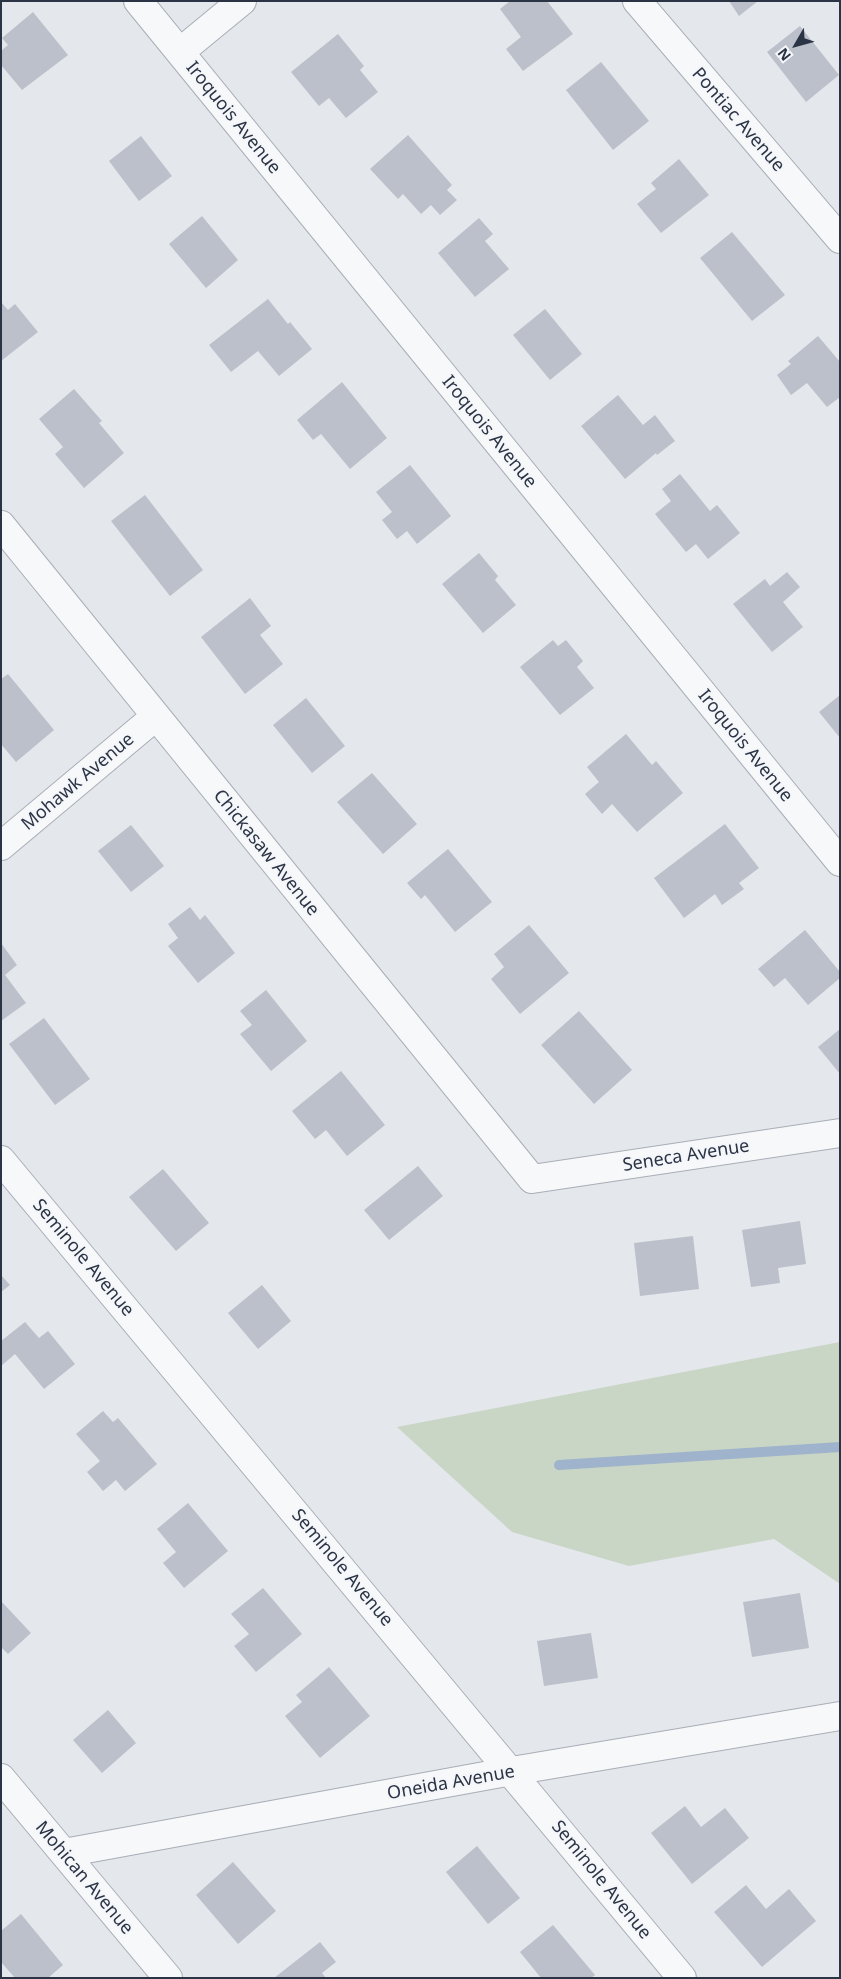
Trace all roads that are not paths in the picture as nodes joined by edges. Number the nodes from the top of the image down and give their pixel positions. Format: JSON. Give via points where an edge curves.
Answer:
{"nodes":[{"id":1,"x":138,"y":1,"type":"edge"},
{"id":2,"x":242,"y":1,"type":"edge"},
{"id":3,"x":637,"y":1,"type":"edge"},
{"id":4,"x":180,"y":52,"type":"junction"},
{"id":5,"x":840,"y":239,"type":"edge"},
{"id":6,"x":1,"y":525,"type":"edge"},
{"id":7,"x":155,"y":717,"type":"junction"},
{"id":8,"x":1,"y":846,"type":"edge"},
{"id":9,"x":840,"y":862,"type":"edge"},
{"id":10,"x":840,"y":1133,"type":"edge"},
{"id":11,"x":1,"y":1160,"type":"edge"},
{"id":12,"x":532,"y":1179,"type":"joint"},
{"id":13,"x":840,"y":1716,"type":"edge"},
{"id":14,"x":512,"y":1771,"type":"junction"},
{"id":15,"x":1,"y":1778,"type":"edge"},
{"id":16,"x":64,"y":1853,"type":"junction"},
{"id":17,"x":168,"y":1978,"type":"edge"},
{"id":18,"x":682,"y":1978,"type":"edge"}],
"edges":[{"from":1,"to":4,"type":"street","name":"Iroquois Avenue"},
{"from":2,"to":4,"type":"street"},
{"from":3,"to":5,"type":"street","name":"Pontiac Avenue"},
{"from":4,"to":9,"type":"street","name":"Iroquois Avenue"},
{"from":6,"to":7,"type":"street","name":"Chickasaw Avenue"},
{"from":7,"to":8,"type":"street","name":"Mohawk Avenue"},
{"from":7,"to":12,"type":"street","name":"Chickasaw Avenue"},
{"from":10,"to":12,"type":"street","name":"Seneca Avenue"},
{"from":11,"to":14,"type":"street","name":"Seminole Avenue"},
{"from":13,"to":14,"type":"street","name":"Oneida Avenue"},
{"from":14,"to":16,"type":"street","name":"Oneida Avenue"},
{"from":14,"to":18,"type":"street","name":"Seminole Avenue"},
{"from":15,"to":16,"type":"street","name":"Mohican Avenue"},
{"from":16,"to":17,"type":"street","name":"Mohican Avenue"}]}
